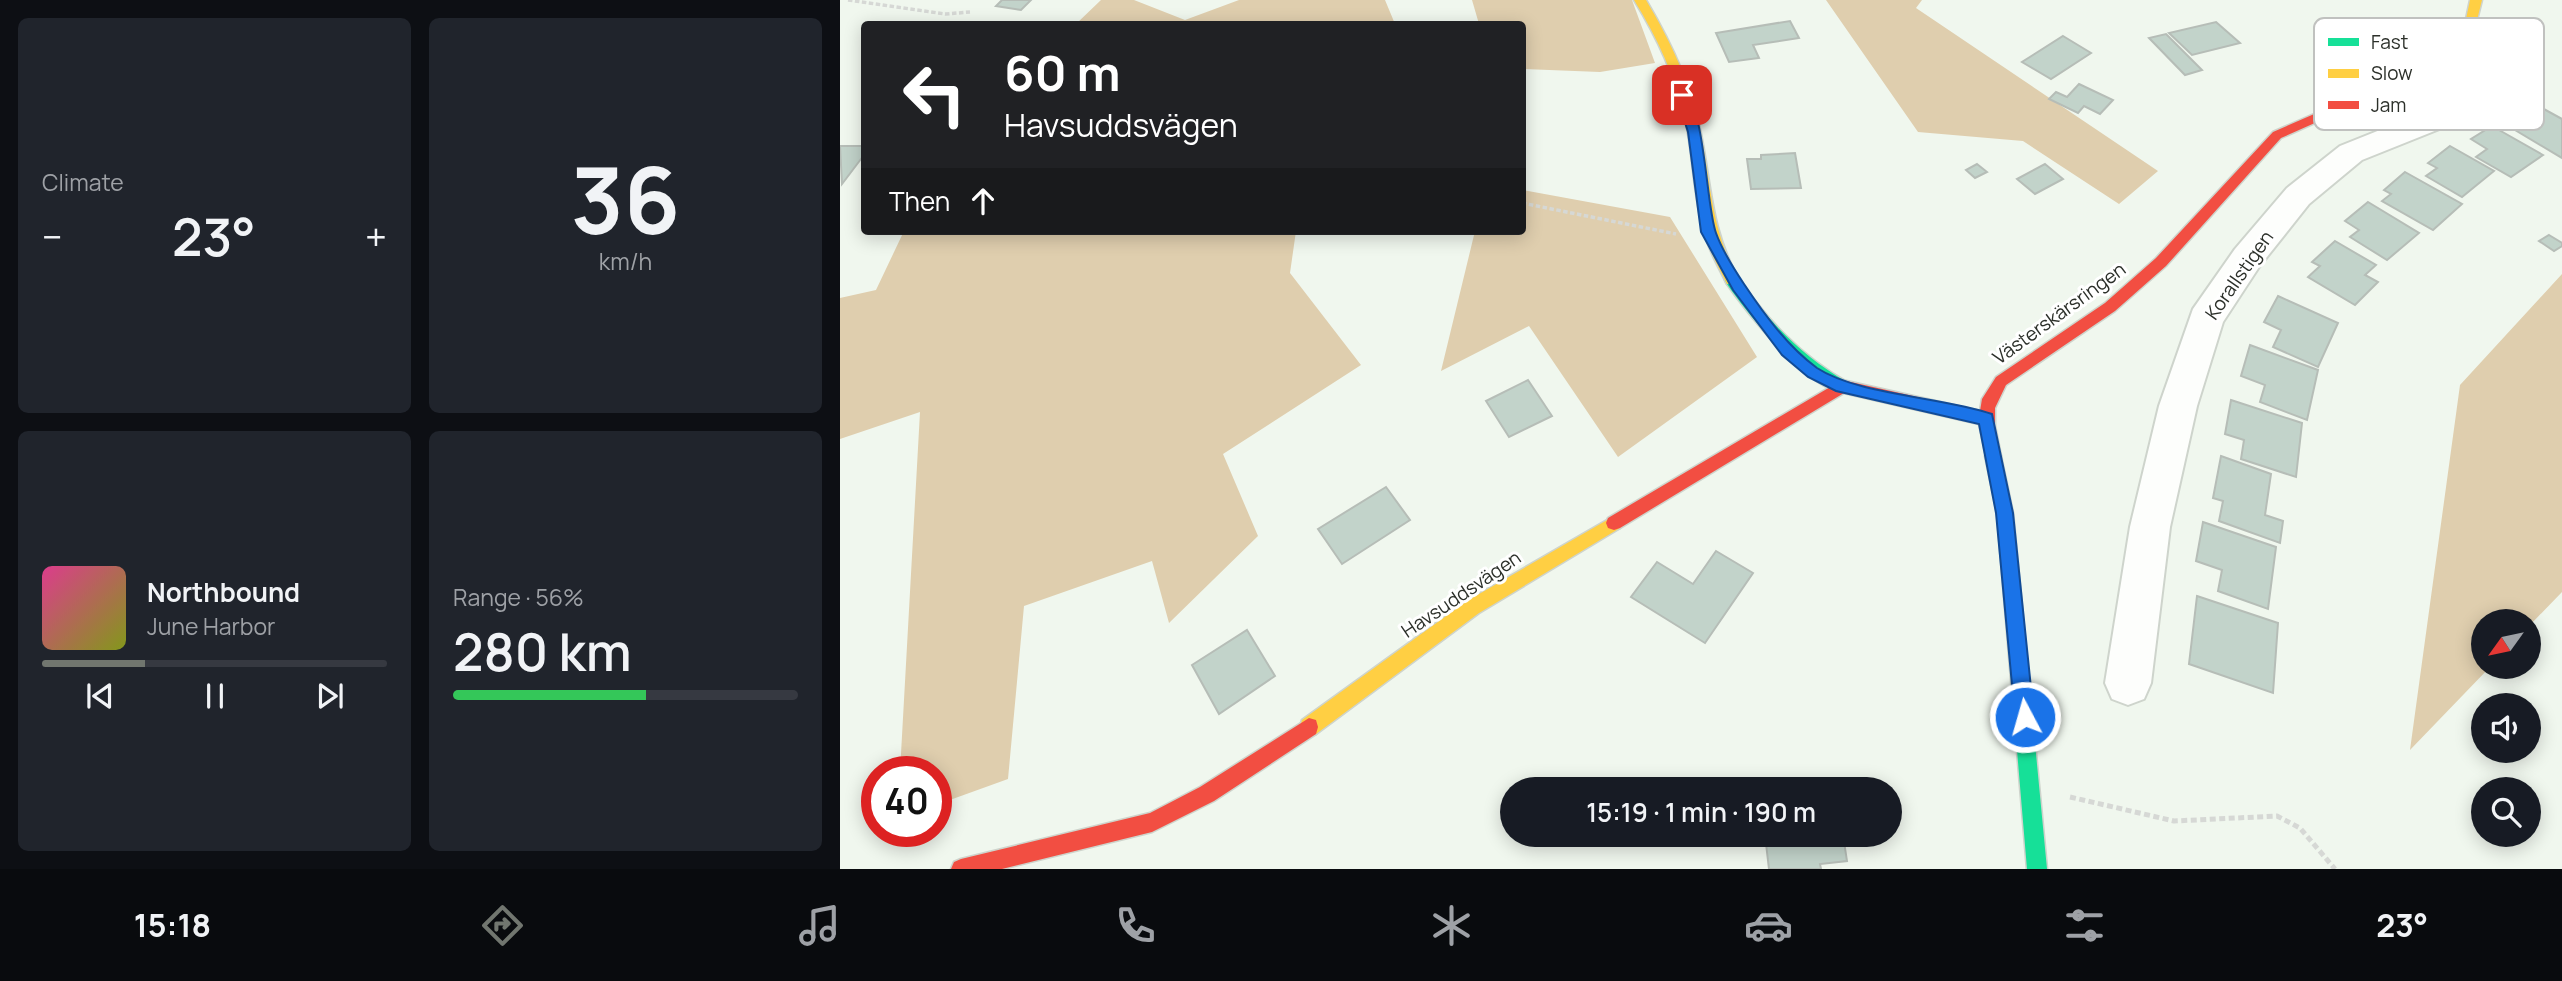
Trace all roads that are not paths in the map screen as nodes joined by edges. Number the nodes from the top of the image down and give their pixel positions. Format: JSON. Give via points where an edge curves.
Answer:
{"nodes":[{"id":1,"x":1640,"y":0,"type":"edge"},
{"id":2,"x":2476,"y":0,"type":"edge"},
{"id":3,"x":2472,"y":18,"type":"edge"},
{"id":4,"x":2314,"y":116,"type":"edge"},
{"id":5,"x":2408,"y":130,"type":"edge"},
{"id":6,"x":1842,"y":386,"type":"junction"},
{"id":7,"x":1986,"y":419,"type":"junction"},
{"id":8,"x":2128,"y":683,"type":"dead end"},
{"id":9,"x":961,"y":869,"type":"edge"},
{"id":10,"x":2037,"y":869,"type":"edge"}],
"edges":[{"from":1,"to":6,"type":"street","via":[[1655,23],[1694,132],[1708,232],[1738,287],[1787,351],[1813,373]]},
{"from":2,"to":3,"type":"street"},
{"from":4,"to":7,"type":"street","name":"Västerskärsringen","via":[[2277,135],[2161,262],[2110,307],[2001,381],[1990,394]]},
{"from":5,"to":8,"type":"street","name":"Korallstigen","via":[[2351,153],[2298,196],[2206,319],[2178,407],[2150,527]]},
{"from":6,"to":7,"type":"street"},
{"from":6,"to":9,"type":"street","name":"Havsuddsvägen","via":[[1473,607],[1282,746],[1207,794],[1152,822]]},
{"from":7,"to":10,"type":"street","name":"Västerskärsringen","via":[[2005,513]]}]}
